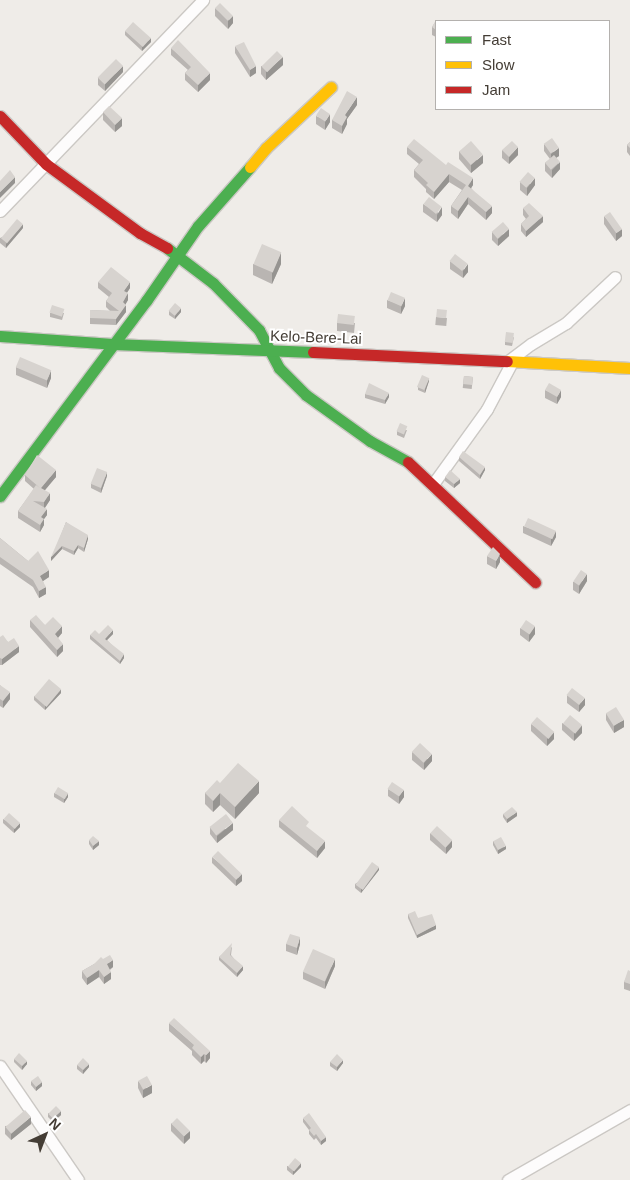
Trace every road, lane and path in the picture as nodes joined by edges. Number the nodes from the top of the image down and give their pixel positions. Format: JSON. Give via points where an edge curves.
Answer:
{"nodes":[{"id":1,"x":202,"y":0,"type":"edge"},
{"id":2,"x":331,"y":87,"type":"dead end"},
{"id":3,"x":0,"y":116,"type":"edge"},
{"id":4,"x":46,"y":164,"type":"junction"},
{"id":5,"x":0,"y":211,"type":"edge"},
{"id":6,"x":177,"y":254,"type":"junction"},
{"id":7,"x":614,"y":277,"type":"dead end"},
{"id":8,"x":0,"y":336,"type":"edge"},
{"id":9,"x":114,"y":344,"type":"junction"},
{"id":10,"x":270,"y":350,"type":"junction"},
{"id":11,"x":510,"y":362,"type":"junction"},
{"id":12,"x":630,"y":368,"type":"edge"},
{"id":13,"x":433,"y":484,"type":"junction"},
{"id":14,"x":0,"y":496,"type":"edge"},
{"id":15,"x":535,"y":582,"type":"dead end"},
{"id":16,"x":0,"y":1066,"type":"edge"},
{"id":17,"x":630,"y":1110,"type":"edge"},
{"id":18,"x":78,"y":1180,"type":"edge"},
{"id":19,"x":508,"y":1180,"type":"edge"}],
"edges":[{"from":1,"to":4,"type":"street"},
{"from":2,"to":6,"type":"street","via":[[234,182]]},
{"from":3,"to":4,"type":"street"},
{"from":4,"to":5,"type":"street"},
{"from":4,"to":6,"type":"street","via":[[140,234]]},
{"from":6,"to":9,"type":"street"},
{"from":6,"to":10,"type":"street","via":[[213,283],[259,330]]},
{"from":7,"to":11,"type":"street","via":[[566,323],[531,344]]},
{"from":8,"to":9,"type":"street","name":"Kelo-Bere-Lai"},
{"from":9,"to":10,"type":"street","name":"Kelo-Bere-Lai"},
{"from":9,"to":14,"type":"street"},
{"from":10,"to":11,"type":"street","name":"Kelo-Bere-Lai"},
{"from":10,"to":13,"type":"street","via":[[279,368],[320,406],[370,441],[402,457]]},
{"from":11,"to":12,"type":"street","name":"Kelo-Bere-Lai"},
{"from":11,"to":13,"type":"street","via":[[487,409]]},
{"from":13,"to":15,"type":"street"},
{"from":16,"to":18,"type":"street"},
{"from":17,"to":19,"type":"street"}]}
